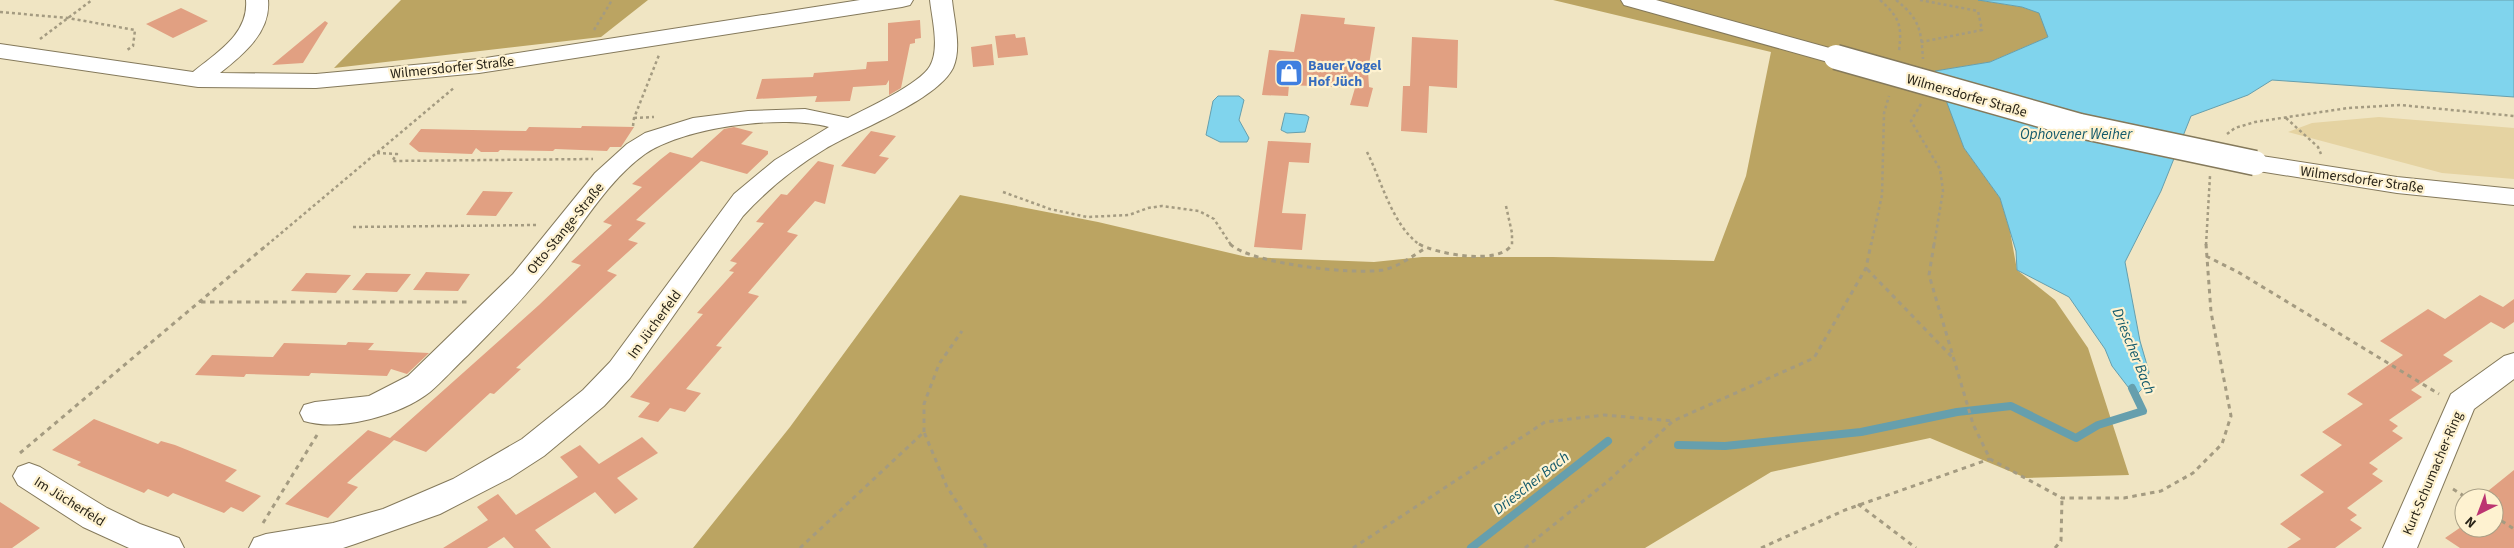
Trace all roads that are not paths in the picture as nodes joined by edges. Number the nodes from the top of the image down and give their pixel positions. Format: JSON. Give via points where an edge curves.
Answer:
{"nodes":[{"id":1,"x":259,"y":0,"type":"edge"},
{"id":2,"x":902,"y":0,"type":"edge"},
{"id":3,"x":941,"y":0,"type":"edge"},
{"id":4,"x":1632,"y":0,"type":"edge"},
{"id":5,"x":9,"y":52,"type":"edge"},
{"id":6,"x":198,"y":80,"type":"junction"},
{"id":7,"x":847,"y":126,"type":"junction"},
{"id":8,"x":2514,"y":197,"type":"edge"},
{"id":9,"x":2514,"y":364,"type":"edge"},
{"id":10,"x":314,"y":413,"type":"dead end"},
{"id":11,"x":20,"y":468,"type":"road end"},
{"id":12,"x":167,"y":548,"type":"edge"},
{"id":13,"x":266,"y":548,"type":"edge"},
{"id":14,"x":2400,"y":548,"type":"edge"}],
"edges":[{"from":1,"to":6,"type":"street","via":[[255,24]]},
{"from":2,"to":6,"type":"street","name":"Wilmersdorfer Straße","via":[[479,66],[316,81]]},
{"from":3,"to":7,"type":"street","name":"Im Jücherfeld","via":[[946,55],[935,76]]},
{"from":4,"to":8,"type":"street","name":"Wilmersdorfer Straße","bridge":true,"via":[[2080,126],[2333,176]]},
{"from":5,"to":6,"type":"street","name":"Wilmersdorfer Straße"},
{"from":7,"to":10,"type":"street","name":"Otto-Stange-Straße","via":[[809,116],[729,119],[671,131],[630,154],[503,301],[446,360],[407,393],[361,411]]},
{"from":7,"to":13,"type":"street","name":"Im Jücherfeld","via":[[789,162],[749,194],[734,210],[620,370],[539,442],[466,487],[390,520],[322,539]]},
{"from":9,"to":14,"type":"street","name":"Kurt-Schumacher-Ring","via":[[2462,402]]},
{"from":11,"to":12,"type":"street","name":"Im Jücherfeld","via":[[84,513],[114,529]]}]}
